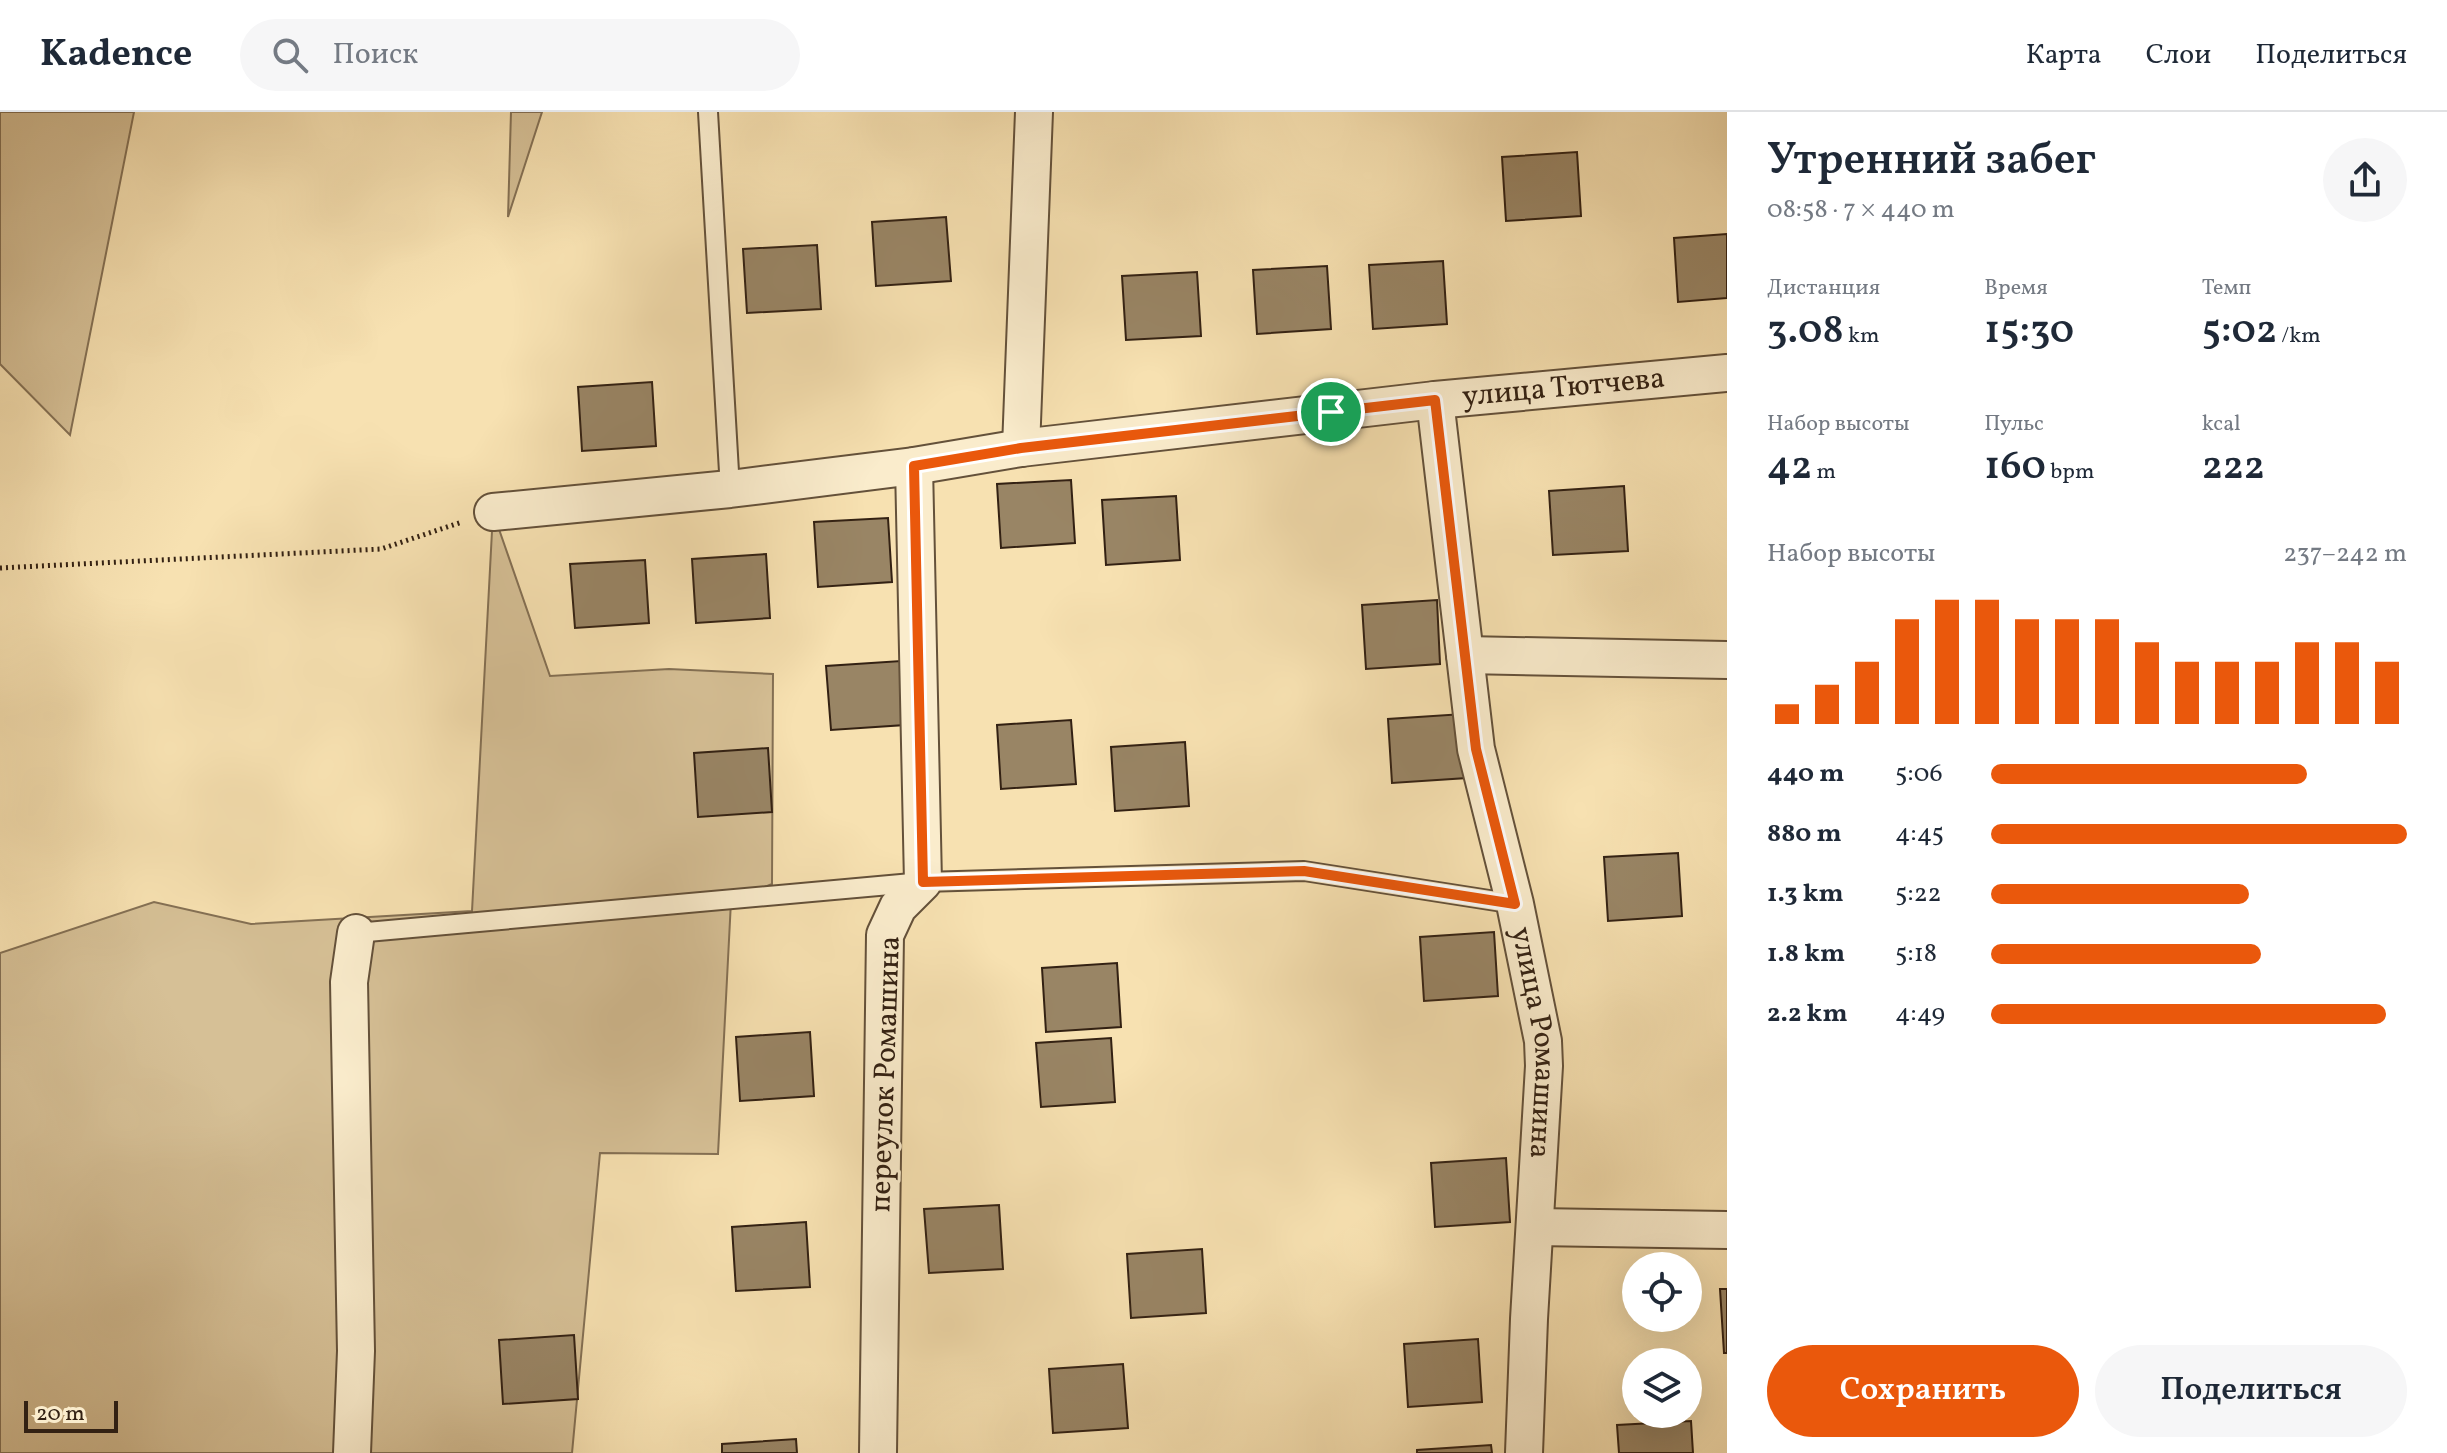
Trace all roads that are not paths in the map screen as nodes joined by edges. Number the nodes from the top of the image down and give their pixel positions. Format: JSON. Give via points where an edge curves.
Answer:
{"nodes":[{"id":1,"x":708,"y":112,"type":"edge"},
{"id":2,"x":1034,"y":112,"type":"edge"},
{"id":3,"x":1727,"y":373,"type":"edge"},
{"id":4,"x":1435,"y":400,"type":"junction"},
{"id":5,"x":1021,"y":448,"type":"junction"},
{"id":6,"x":914,"y":466,"type":"junction"},
{"id":7,"x":730,"y":489,"type":"junction"},
{"id":8,"x":493,"y":512,"type":"road end"},
{"id":9,"x":1465,"y":655,"type":"junction"},
{"id":10,"x":1727,"y":660,"type":"edge"},
{"id":11,"x":923,"y":882,"type":"junction"},
{"id":12,"x":1515,"y":904,"type":"junction"},
{"id":13,"x":356,"y":933,"type":"joint"},
{"id":14,"x":1535,"y":1227,"type":"junction"},
{"id":15,"x":1727,"y":1230,"type":"edge"},
{"id":16,"x":352,"y":1453,"type":"edge"},
{"id":17,"x":878,"y":1453,"type":"edge"},
{"id":18,"x":1524,"y":1453,"type":"edge"}],
"edges":[{"from":1,"to":7,"type":"lane"},
{"from":2,"to":5,"type":"street"},
{"from":3,"to":4,"type":"street","name":"улица Тютчева"},
{"from":4,"to":5,"type":"street","name":"улица Тютчева"},
{"from":4,"to":9,"type":"street","name":"улица Ромашина"},
{"from":5,"to":6,"type":"street","name":"улица Тютчева"},
{"from":6,"to":7,"type":"street","name":"улица Тютчева"},
{"from":6,"to":11,"type":"street"},
{"from":7,"to":8,"type":"street","name":"улица Тютчева"},
{"from":9,"to":10,"type":"street"},
{"from":9,"to":12,"type":"street","name":"улица Ромашина","via":[[1476,749]]},
{"from":11,"to":12,"type":"lane","via":[[1304,871]]},
{"from":11,"to":13,"type":"lane"},
{"from":11,"to":17,"type":"street","name":"переулок Ромашина","via":[[898,907],[885,935]]},
{"from":12,"to":14,"type":"street","name":"улица Ромашина","via":[[1543,1041]]},
{"from":13,"to":16,"type":"street","via":[[349,982],[356,1351]]},
{"from":14,"to":15,"type":"street"},
{"from":14,"to":18,"type":"street","name":"улица Ромашина"}]}
